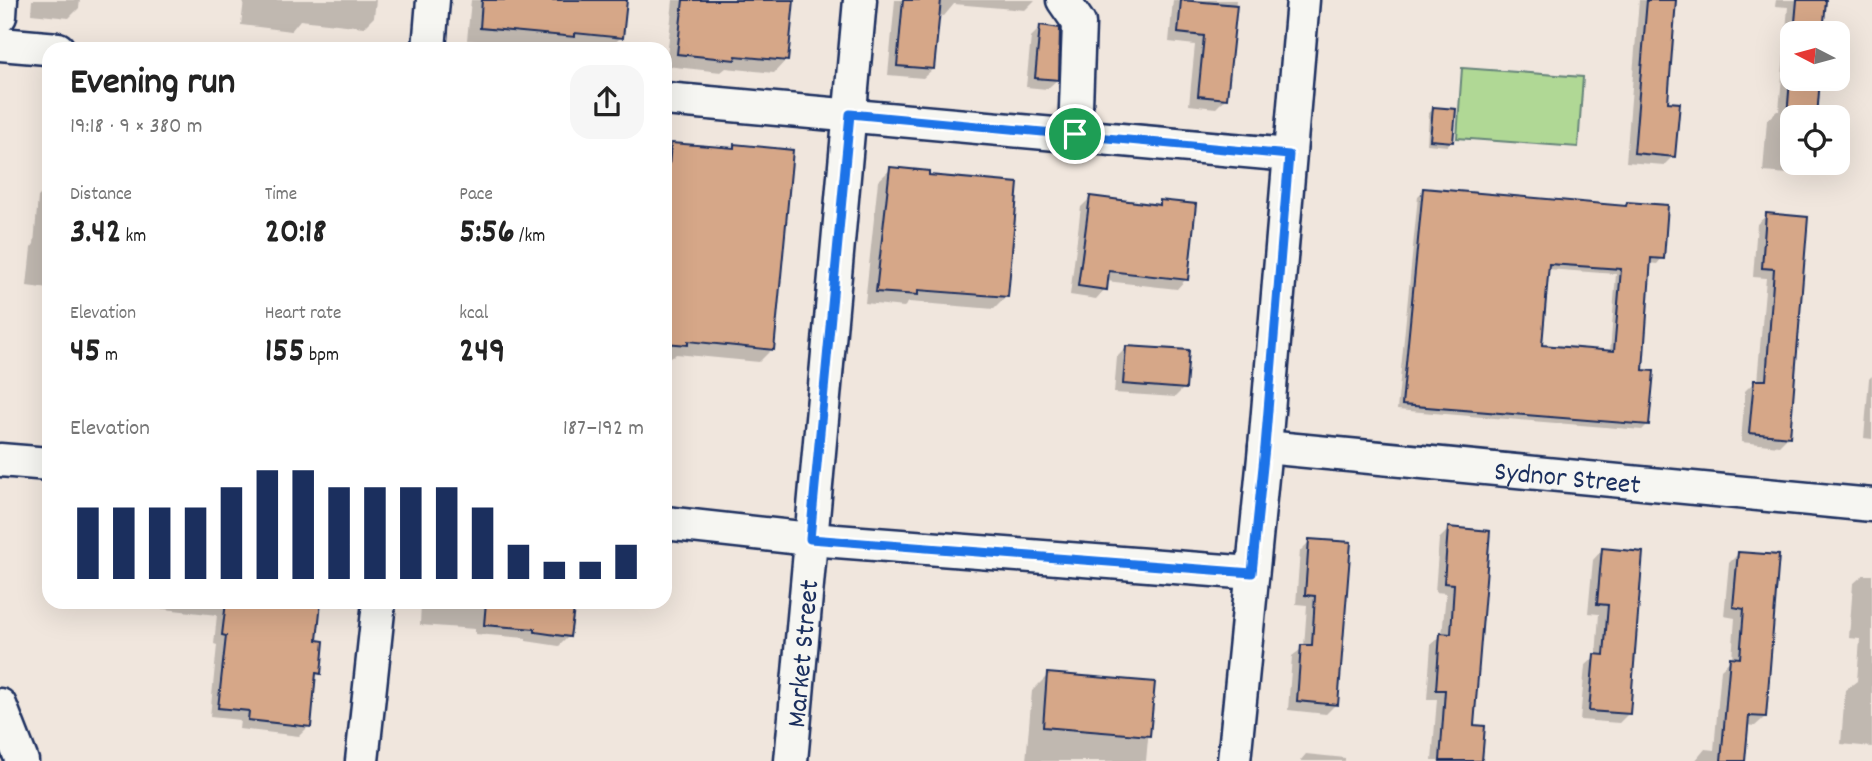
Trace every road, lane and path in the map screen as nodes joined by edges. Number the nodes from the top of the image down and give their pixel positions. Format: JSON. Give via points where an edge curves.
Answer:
{"nodes":[{"id":1,"x":1,"y":0,"type":"edge"},
{"id":2,"x":433,"y":0,"type":"edge"},
{"id":3,"x":860,"y":0,"type":"edge"},
{"id":4,"x":1063,"y":0,"type":"edge"},
{"id":5,"x":1303,"y":0,"type":"edge"},
{"id":6,"x":0,"y":16,"type":"edge"},
{"id":7,"x":430,"y":42,"type":"edge"},
{"id":8,"x":0,"y":44,"type":"edge"},
{"id":9,"x":42,"y":48,"type":"edge"},
{"id":10,"x":672,"y":100,"type":"edge"},
{"id":11,"x":850,"y":114,"type":"junction"},
{"id":12,"x":1075,"y":134,"type":"junction"},
{"id":13,"x":1289,"y":155,"type":"junction"},
{"id":14,"x":1265,"y":447,"type":"junction"},
{"id":15,"x":0,"y":460,"type":"edge"},
{"id":16,"x":42,"y":463,"type":"edge"},
{"id":17,"x":1872,"y":505,"type":"edge"},
{"id":18,"x":672,"y":524,"type":"edge"},
{"id":19,"x":810,"y":539,"type":"junction"},
{"id":20,"x":1252,"y":573,"type":"junction"},
{"id":21,"x":378,"y":609,"type":"edge"},
{"id":22,"x":0,"y":705,"type":"edge"},
{"id":23,"x":22,"y":761,"type":"edge"},
{"id":24,"x":362,"y":761,"type":"edge"},
{"id":25,"x":791,"y":761,"type":"edge"},
{"id":26,"x":1234,"y":761,"type":"edge"}],
"edges":[{"from":1,"to":6,"type":"street"},
{"from":2,"to":7,"type":"street"},
{"from":3,"to":11,"type":"street","name":"Market Street"},
{"from":4,"to":12,"type":"street","via":[[1079,23]]},
{"from":5,"to":13,"type":"street"},
{"from":8,"to":9,"type":"street"},
{"from":10,"to":11,"type":"street"},
{"from":11,"to":12,"type":"street"},
{"from":11,"to":19,"type":"street","name":"Market Street"},
{"from":12,"to":13,"type":"street"},
{"from":13,"to":14,"type":"street"},
{"from":14,"to":17,"type":"street","name":"Sydnor Street"},
{"from":14,"to":20,"type":"street"},
{"from":15,"to":16,"type":"street"},
{"from":18,"to":19,"type":"street"},
{"from":19,"to":20,"type":"street"},
{"from":19,"to":25,"type":"street","name":"Market Street"},
{"from":20,"to":26,"type":"street"},
{"from":21,"to":24,"type":"street"},
{"from":22,"to":23,"type":"street"}]}
